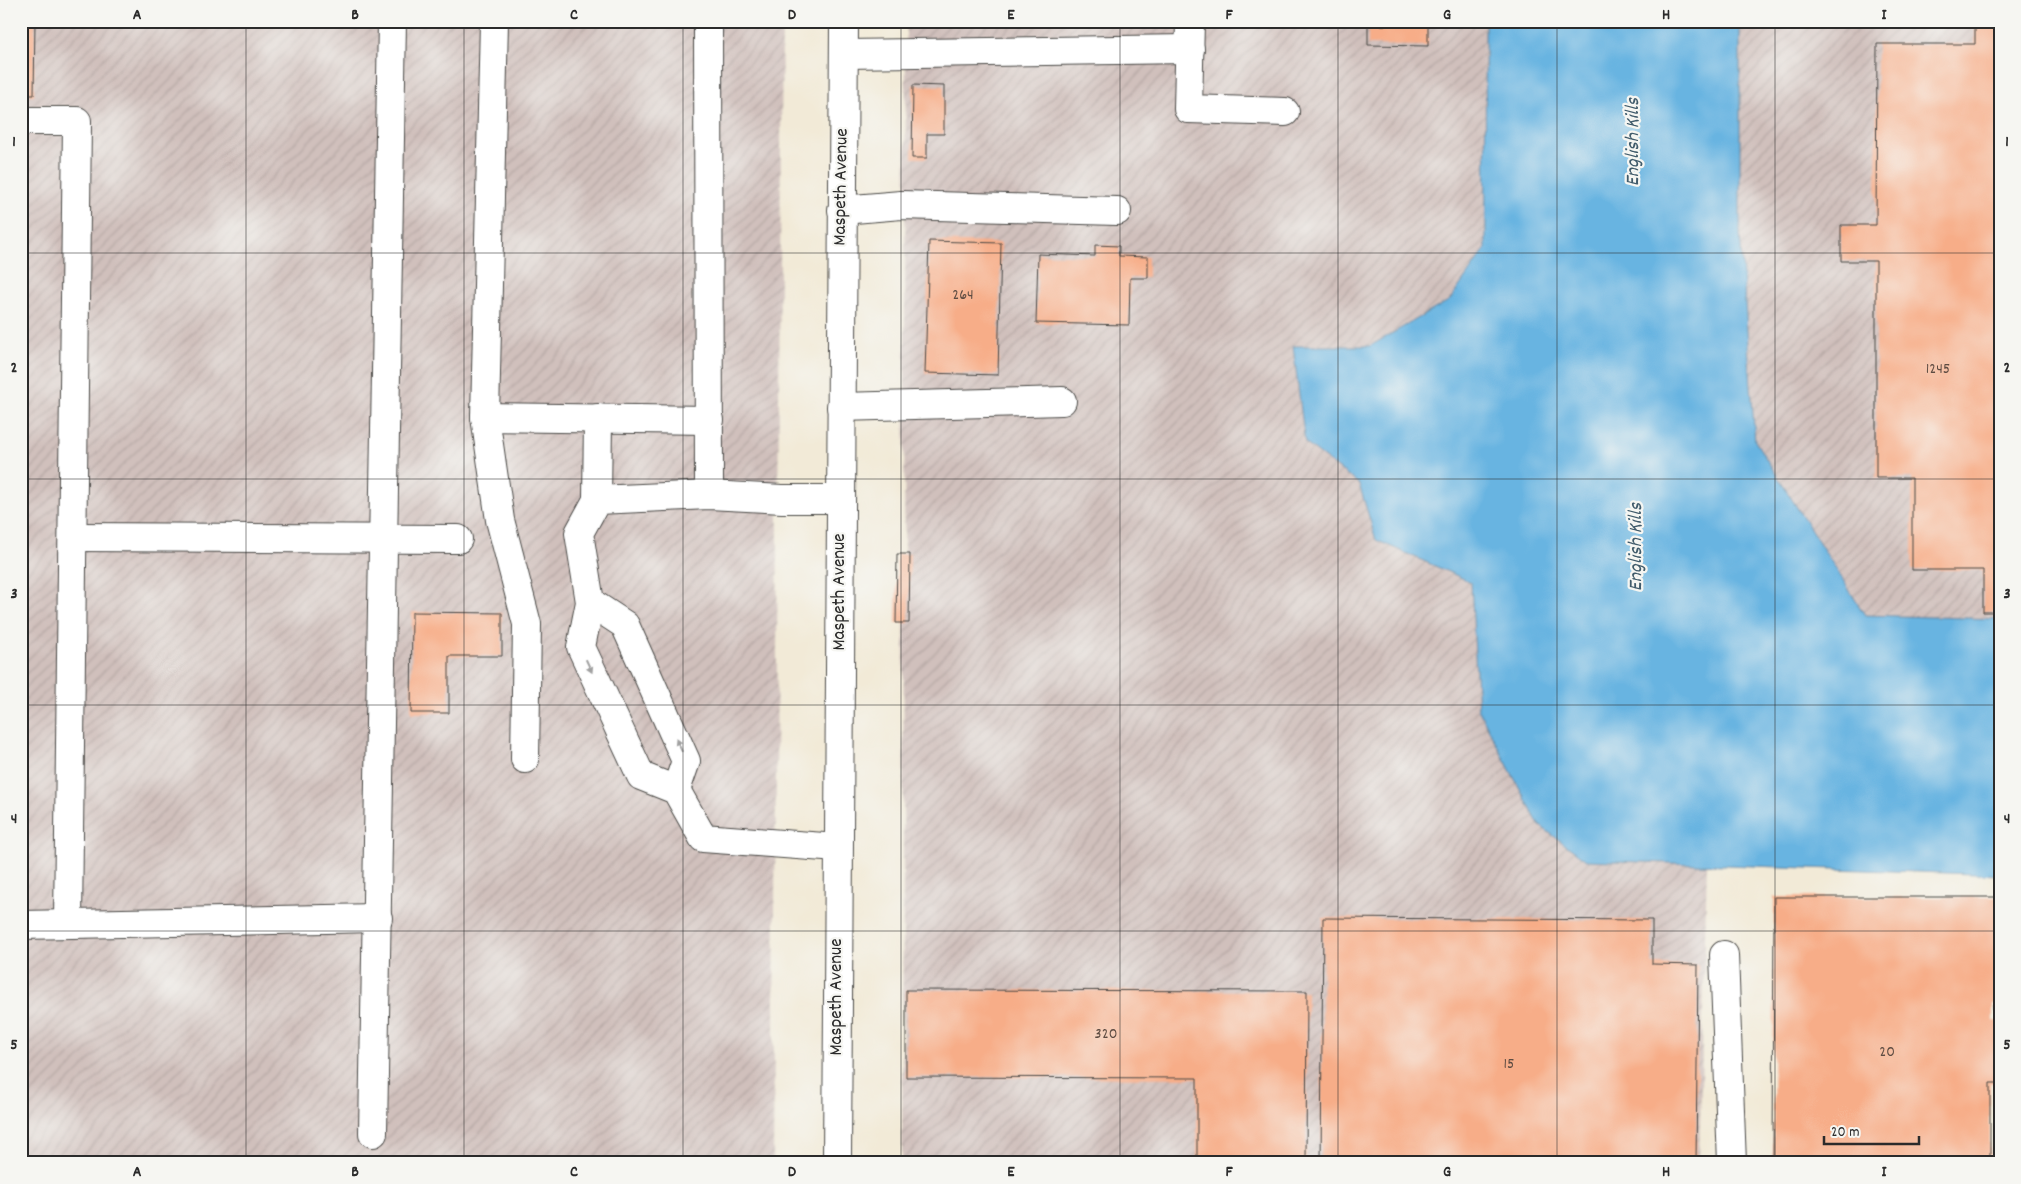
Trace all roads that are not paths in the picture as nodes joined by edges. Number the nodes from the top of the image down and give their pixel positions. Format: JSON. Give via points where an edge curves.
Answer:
{"nodes":[{"id":1,"x":392,"y":21,"type":"edge"},
{"id":2,"x":494,"y":21,"type":"edge"},
{"id":3,"x":708,"y":21,"type":"edge"},
{"id":4,"x":844,"y":21,"type":"edge"},
{"id":5,"x":1190,"y":21,"type":"edge"},
{"id":6,"x":1190,"y":49,"type":"junction"},
{"id":7,"x":844,"y":54,"type":"junction"},
{"id":8,"x":1285,"y":112,"type":"dead end"},
{"id":9,"x":21,"y":121,"type":"edge"},
{"id":10,"x":842,"y":210,"type":"junction"},
{"id":11,"x":1118,"y":211,"type":"dead end"},
{"id":12,"x":1062,"y":401,"type":"dead end"},
{"id":13,"x":841,"y":407,"type":"junction"},
{"id":14,"x":485,"y":417,"type":"junction"},
{"id":15,"x":598,"y":418,"type":"junction"},
{"id":16,"x":710,"y":420,"type":"junction"},
{"id":17,"x":709,"y":495,"type":"junction"},
{"id":18,"x":841,"y":498,"type":"junction"},
{"id":19,"x":597,"y":500,"type":"junction"},
{"id":20,"x":73,"y":537,"type":"junction"},
{"id":21,"x":383,"y":538,"type":"junction"},
{"id":22,"x":458,"y":539,"type":"dead end"},
{"id":23,"x":590,"y":602,"type":"junction"},
{"id":24,"x":525,"y":759,"type":"dead end"},
{"id":25,"x":676,"y":790,"type":"junction"},
{"id":26,"x":838,"y":848,"type":"junction"},
{"id":27,"x":378,"y":918,"type":"junction"},
{"id":28,"x":68,"y":924,"type":"junction"},
{"id":29,"x":21,"y":925,"type":"edge"},
{"id":30,"x":1724,"y":956,"type":"dead end"},
{"id":31,"x":373,"y":1133,"type":"dead end"},
{"id":32,"x":837,"y":1163,"type":"edge"},
{"id":33,"x":1732,"y":1163,"type":"edge"}],
"edges":[{"from":1,"to":21,"type":"street"},
{"from":2,"to":14,"type":"street"},
{"from":3,"to":16,"type":"street"},
{"from":4,"to":7,"type":"street","name":"Maspeth Avenue"},
{"from":5,"to":6,"type":"street"},
{"from":6,"to":7,"type":"street"},
{"from":6,"to":8,"type":"street","via":[[1188,109]]},
{"from":7,"to":10,"type":"street","name":"Maspeth Avenue"},
{"from":9,"to":20,"type":"street","via":[[77,121]]},
{"from":10,"to":11,"type":"street","via":[[901,205]]},
{"from":10,"to":13,"type":"street","name":"Maspeth Avenue"},
{"from":12,"to":13,"type":"street"},
{"from":13,"to":18,"type":"street","name":"Maspeth Avenue"},
{"from":14,"to":15,"type":"street"},
{"from":14,"to":24,"type":"street","via":[[500,520],[527,624]]},
{"from":15,"to":16,"type":"street"},
{"from":15,"to":19,"type":"street"},
{"from":16,"to":17,"type":"street"},
{"from":17,"to":18,"type":"street"},
{"from":17,"to":19,"type":"street"},
{"from":18,"to":26,"type":"street","name":"Maspeth Avenue"},
{"from":19,"to":23,"type":"street","via":[[579,533]]},
{"from":20,"to":21,"type":"street"},
{"from":20,"to":28,"type":"street"},
{"from":21,"to":22,"type":"street"},
{"from":21,"to":27,"type":"street"},
{"from":25,"to":23,"type":"street","one_way":true,"via":[[686,761],[625,625]]},
{"from":23,"to":25,"type":"street","one_way":true,"via":[[581,647],[585,656],[641,776]]},
{"from":25,"to":26,"type":"street","via":[[703,838]]},
{"from":26,"to":32,"type":"street","name":"Maspeth Avenue"},
{"from":27,"to":28,"type":"street"},
{"from":27,"to":31,"type":"street"},
{"from":28,"to":29,"type":"street"},
{"from":30,"to":33,"type":"street"}]}
